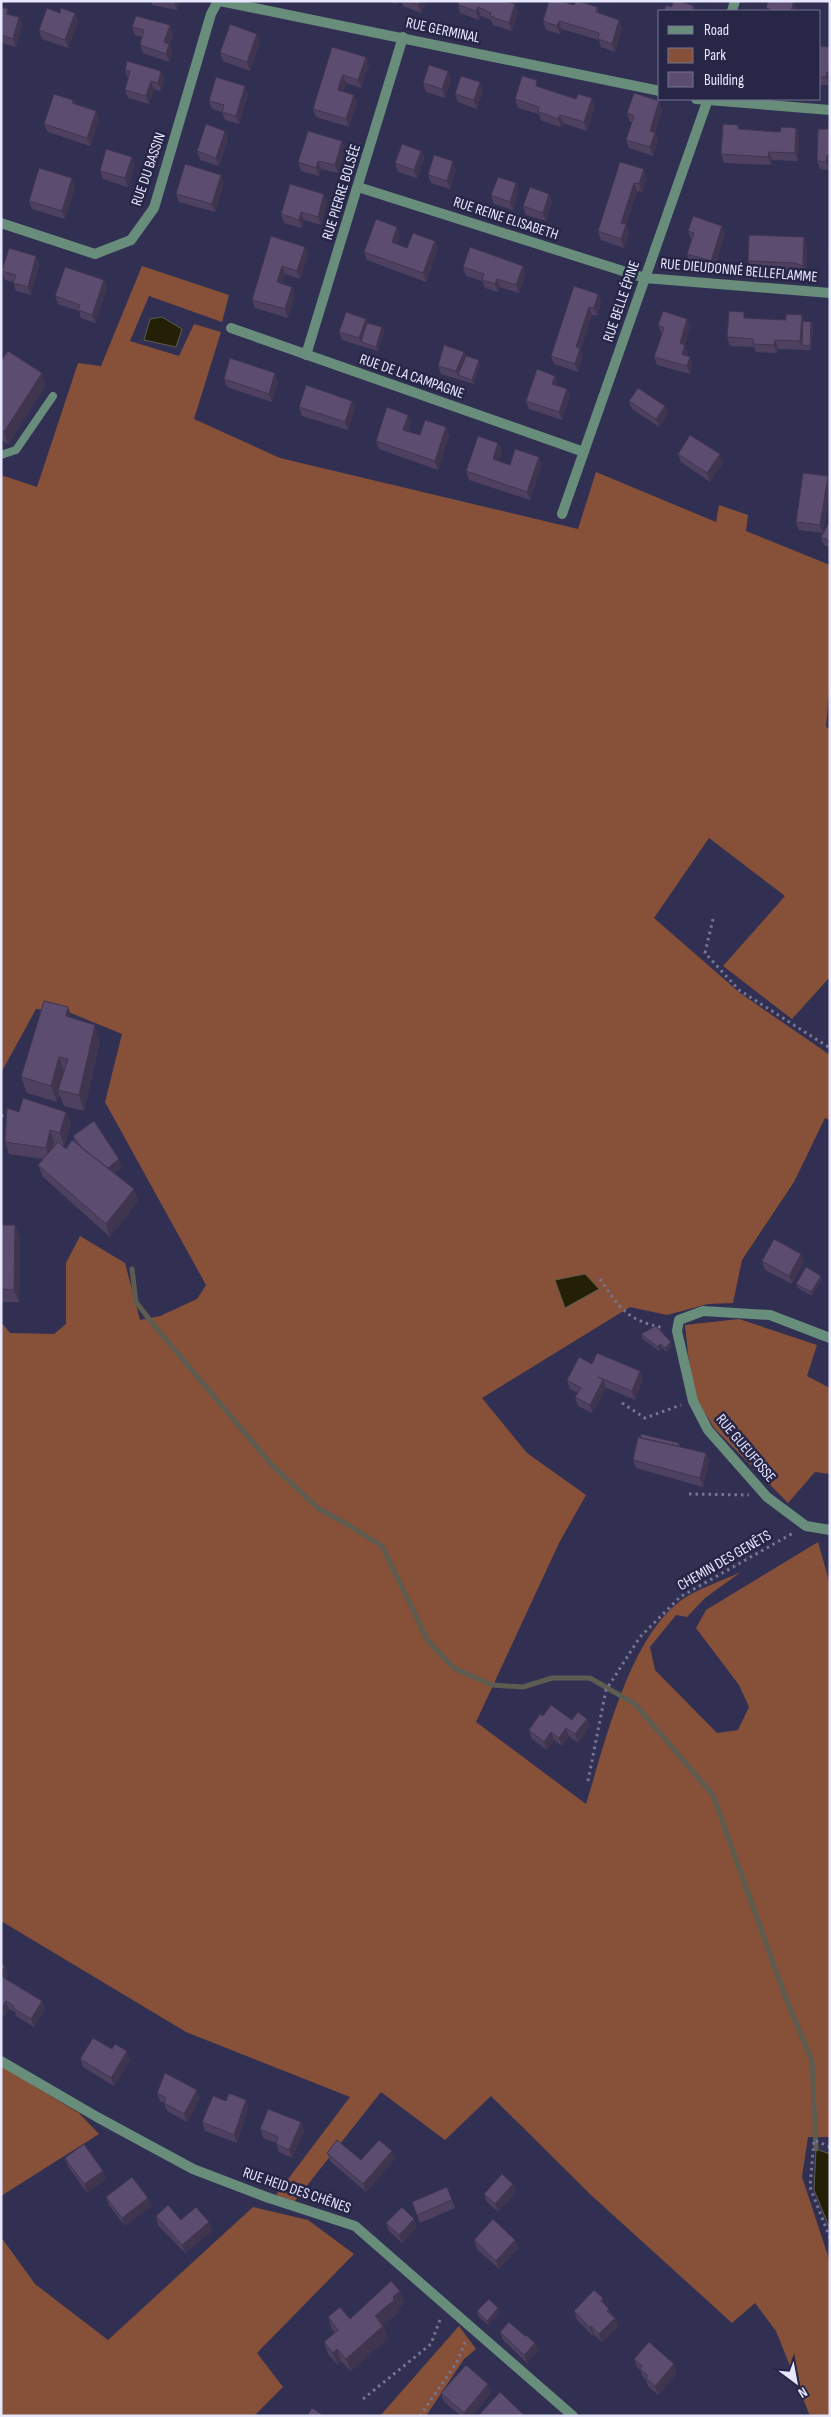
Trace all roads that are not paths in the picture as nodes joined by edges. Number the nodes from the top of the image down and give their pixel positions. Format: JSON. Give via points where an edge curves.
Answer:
{"nodes":[{"id":1,"x":219,"y":1,"type":"edge"},
{"id":2,"x":403,"y":37,"type":"junction"},
{"id":3,"x":658,"y":91,"type":"edge"},
{"id":4,"x":708,"y":100,"type":"edge"},
{"id":5,"x":830,"y":110,"type":"edge"},
{"id":6,"x":358,"y":187,"type":"junction"},
{"id":7,"x":1,"y":223,"type":"edge"},
{"id":8,"x":645,"y":278,"type":"junction"},
{"id":9,"x":830,"y":293,"type":"edge"},
{"id":10,"x":231,"y":328,"type":"dead end"},
{"id":11,"x":306,"y":355,"type":"junction"},
{"id":12,"x":53,"y":396,"type":"dead end"},
{"id":13,"x":584,"y":452,"type":"junction"},
{"id":14,"x":1,"y":455,"type":"edge"},
{"id":15,"x":562,"y":514,"type":"dead end"},
{"id":16,"x":830,"y":1338,"type":"edge"},
{"id":17,"x":830,"y":1530,"type":"edge"},
{"id":18,"x":1,"y":2061,"type":"edge"},
{"id":19,"x":573,"y":2416,"type":"edge"}],
"edges":[{"from":1,"to":2,"type":"street","name":"RUE GERMINAL"},
{"from":1,"to":7,"type":"street","name":"RUE DU BASSIN","via":[[211,14],[154,208],[131,240],[95,254]]},
{"from":2,"to":3,"type":"street","name":"RUE GERMINAL"},
{"from":2,"to":6,"type":"street","name":"RUE PIERRE BOLSÉE"},
{"from":4,"to":5,"type":"street"},
{"from":4,"to":8,"type":"street","name":"RUE BELLE ÉPINE"},
{"from":6,"to":8,"type":"street","name":"RUE REINE ELISABETH"},
{"from":6,"to":11,"type":"street","name":"RUE PIERRE BOLSÉE"},
{"from":8,"to":9,"type":"street","name":"RUE DIEUDONNÉ BELLEFLAMME"},
{"from":8,"to":13,"type":"street","name":"RUE BELLE ÉPINE"},
{"from":10,"to":11,"type":"street","name":"RUE DE LA CAMPAGNE"},
{"from":11,"to":13,"type":"street","name":"RUE DE LA CAMPAGNE"},
{"from":12,"to":14,"type":"lane","via":[[16,450]]},
{"from":13,"to":15,"type":"street","name":"RUE BELLE ÉPINE"},
{"from":16,"to":17,"type":"street","name":"RUE GUEUFOSSE","via":[[770,1315],[703,1311],[679,1320],[677,1331],[693,1401],[708,1430],[767,1496],[806,1526]]},
{"from":18,"to":19,"type":"street","name":"RUE HEID DES CHÊNES","via":[[193,2169],[355,2226]]}]}
